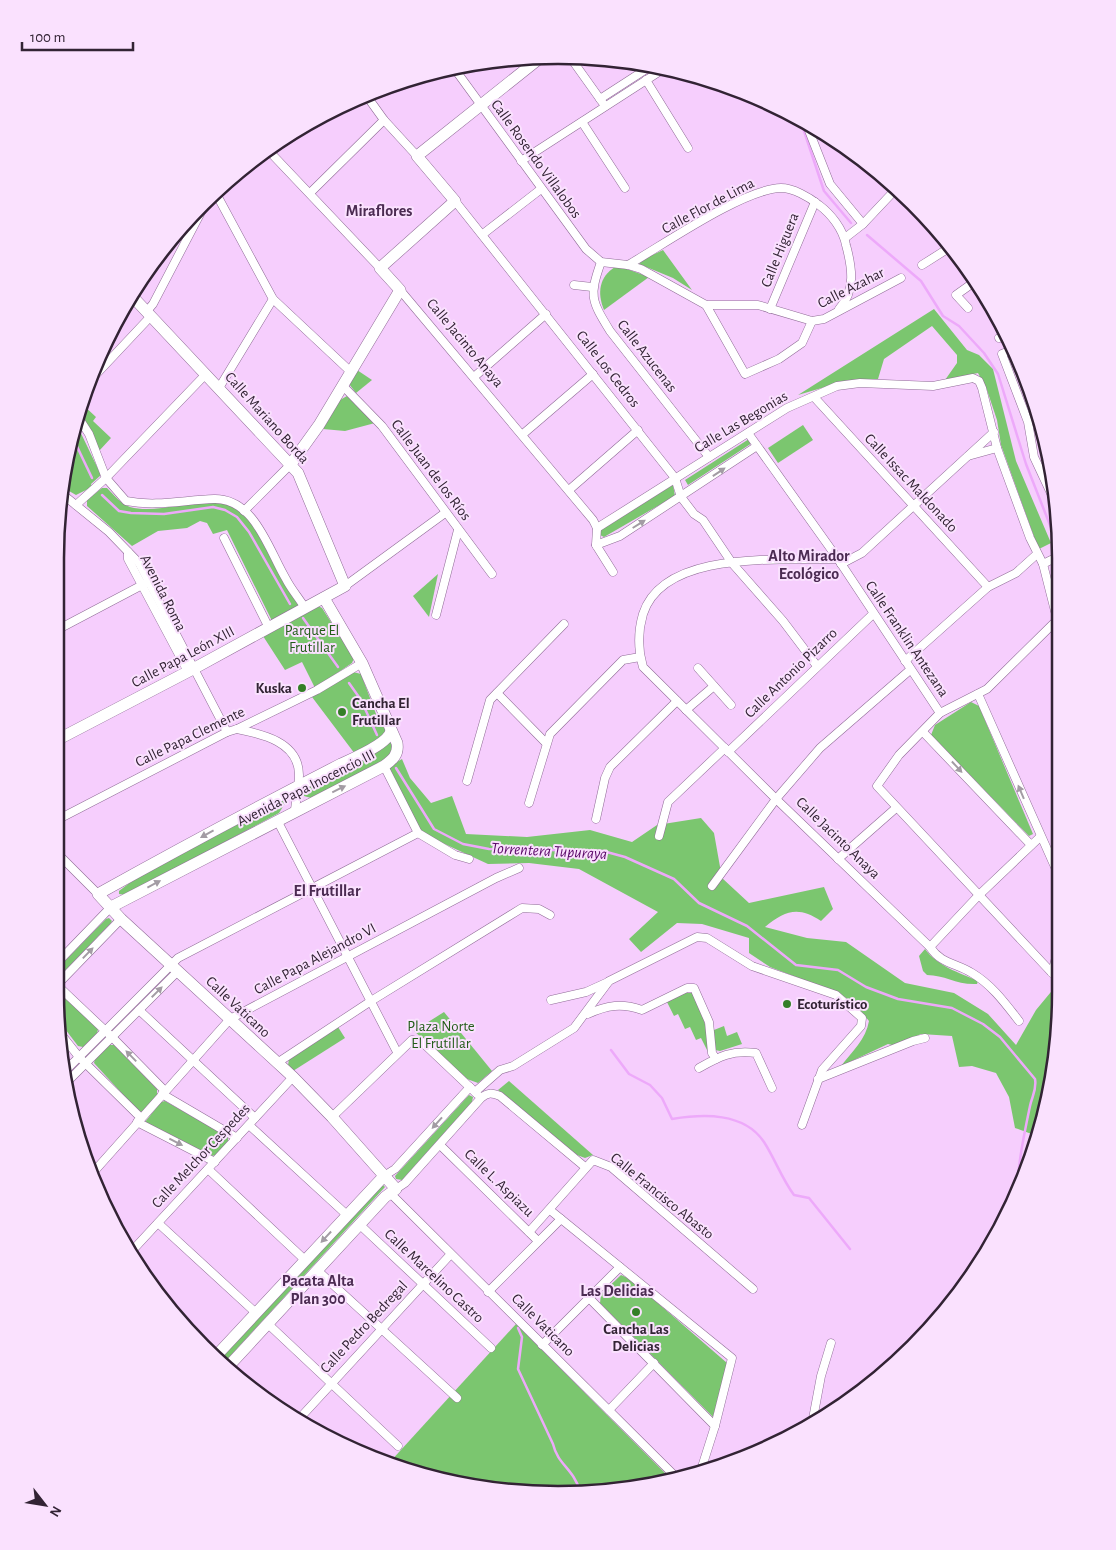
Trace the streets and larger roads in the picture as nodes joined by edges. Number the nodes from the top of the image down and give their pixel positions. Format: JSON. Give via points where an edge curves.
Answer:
{"nodes":[{"id":1,"x":531,"y":65,"type":"edge"},
{"id":2,"x":575,"y":65,"type":"edge"},
{"id":3,"x":643,"y":71,"type":"edge"},
{"id":4,"x":458,"y":74,"type":"edge"},
{"id":5,"x":656,"y":74,"type":"edge"},
{"id":6,"x":646,"y":80,"type":"junction"},
{"id":7,"x":600,"y":99,"type":"junction"},
{"id":8,"x":370,"y":101,"type":"edge"},
{"id":9,"x":480,"y":106,"type":"junction"},
{"id":10,"x":606,"y":106,"type":"junction"},
{"id":11,"x":384,"y":120,"type":"junction"},
{"id":12,"x":582,"y":122,"type":"junction"},
{"id":13,"x":810,"y":133,"type":"edge"},
{"id":14,"x":688,"y":148,"type":"dead end"},
{"id":15,"x":273,"y":155,"type":"edge"},
{"id":16,"x":417,"y":156,"type":"junction"},
{"id":17,"x":521,"y":161,"type":"junction"},
{"id":18,"x":625,"y":188,"type":"dead end"},
{"id":19,"x":541,"y":189,"type":"junction"},
{"id":20,"x":310,"y":193,"type":"junction"},
{"id":21,"x":892,"y":194,"type":"edge"},
{"id":22,"x":219,"y":199,"type":"edge"},
{"id":23,"x":455,"y":201,"type":"junction"},
{"id":24,"x":815,"y":202,"type":"junction"},
{"id":25,"x":196,"y":222,"type":"edge"},
{"id":26,"x":863,"y":224,"type":"junction"},
{"id":27,"x":483,"y":234,"type":"junction"},
{"id":28,"x":845,"y":238,"type":"junction"},
{"id":29,"x":945,"y":251,"type":"edge"},
{"id":30,"x":601,"y":262,"type":"junction"},
{"id":31,"x":628,"y":265,"type":"junction"},
{"id":32,"x":922,"y":265,"type":"dead end"},
{"id":33,"x":380,"y":268,"type":"junction"},
{"id":34,"x":901,"y":278,"type":"dead end"},
{"id":35,"x":574,"y":285,"type":"dead end"},
{"id":36,"x":970,"y":285,"type":"edge"},
{"id":37,"x":592,"y":287,"type":"junction"},
{"id":38,"x":400,"y":290,"type":"junction"},
{"id":39,"x":273,"y":299,"type":"junction"},
{"id":40,"x":136,"y":300,"type":"edge"},
{"id":41,"x":706,"y":305,"type":"junction"},
{"id":42,"x":968,"y":308,"type":"dead end"},
{"id":43,"x":770,"y":309,"type":"junction"},
{"id":44,"x":149,"y":313,"type":"junction"},
{"id":45,"x":836,"y":313,"type":"junction"},
{"id":46,"x":546,"y":314,"type":"junction"},
{"id":47,"x":812,"y":322,"type":"junction"},
{"id":48,"x":1007,"y":352,"type":"edge"},
{"id":49,"x":102,"y":367,"type":"edge"},
{"id":50,"x":351,"y":372,"type":"junction"},
{"id":51,"x":206,"y":374,"type":"junction"},
{"id":52,"x":593,"y":374,"type":"junction"},
{"id":53,"x":474,"y":377,"type":"junction"},
{"id":54,"x":342,"y":385,"type":"junction"},
{"id":55,"x":219,"y":388,"type":"junction"},
{"id":56,"x":814,"y":396,"type":"junction"},
{"id":57,"x":1032,"y":420,"type":"edge"},
{"id":58,"x":1028,"y":422,"type":"junction"},
{"id":59,"x":83,"y":424,"type":"edge"},
{"id":60,"x":638,"y":430,"type":"junction"},
{"id":61,"x":994,"y":432,"type":"junction"},
{"id":62,"x":748,"y":433,"type":"junction"},
{"id":63,"x":523,"y":434,"type":"junction"},
{"id":64,"x":758,"y":446,"type":"junction"},
{"id":65,"x":997,"y":448,"type":"junction"},
{"id":66,"x":966,"y":456,"type":"junction"},
{"id":67,"x":709,"y":457,"type":"junction"},
{"id":68,"x":291,"y":464,"type":"junction"},
{"id":69,"x":106,"y":478,"type":"junction"},
{"id":70,"x":675,"y":478,"type":"junction"},
{"id":71,"x":1046,"y":484,"type":"edge"},
{"id":72,"x":569,"y":490,"type":"junction"},
{"id":73,"x":681,"y":497,"type":"junction"},
{"id":74,"x":68,"y":498,"type":"edge"},
{"id":75,"x":76,"y":505,"type":"junction"},
{"id":76,"x":914,"y":506,"type":"junction"},
{"id":77,"x":244,"y":511,"type":"junction"},
{"id":78,"x":445,"y":513,"type":"junction"},
{"id":79,"x":597,"y":528,"type":"junction"},
{"id":80,"x":458,"y":530,"type":"junction"},
{"id":81,"x":224,"y":538,"type":"dead end"},
{"id":82,"x":596,"y":545,"type":"junction"},
{"id":83,"x":1037,"y":554,"type":"junction"},
{"id":84,"x":1052,"y":560,"type":"edge"},
{"id":85,"x":839,"y":561,"type":"junction"},
{"id":86,"x":732,"y":563,"type":"junction"},
{"id":87,"x":1043,"y":564,"type":"junction"},
{"id":88,"x":613,"y":572,"type":"dead end"},
{"id":89,"x":492,"y":574,"type":"dead end"},
{"id":90,"x":146,"y":583,"type":"junction"},
{"id":91,"x":344,"y":586,"type":"junction"},
{"id":92,"x":988,"y":587,"type":"junction"},
{"id":93,"x":324,"y":598,"type":"junction"},
{"id":94,"x":1052,"y":598,"type":"edge"},
{"id":95,"x":305,"y":608,"type":"junction"},
{"id":96,"x":873,"y":614,"type":"junction"},
{"id":97,"x":436,"y":615,"type":"dead end"},
{"id":98,"x":564,"y":624,"type":"dead end"},
{"id":99,"x":64,"y":626,"type":"edge"},
{"id":100,"x":1052,"y":626,"type":"edge"},
{"id":101,"x":269,"y":628,"type":"junction"},
{"id":102,"x":640,"y":656,"type":"junction"},
{"id":103,"x":905,"y":661,"type":"junction"},
{"id":104,"x":362,"y":663,"type":"junction"},
{"id":105,"x":817,"y":666,"type":"junction"},
{"id":106,"x":698,"y":668,"type":"dead end"},
{"id":107,"x":193,"y":669,"type":"junction"},
{"id":108,"x":910,"y":670,"type":"junction"},
{"id":109,"x":714,"y":686,"type":"junction"},
{"id":110,"x":497,"y":693,"type":"junction"},
{"id":111,"x":978,"y":694,"type":"junction"},
{"id":112,"x":677,"y":701,"type":"junction"},
{"id":113,"x":731,"y":705,"type":"dead end"},
{"id":114,"x":686,"y":710,"type":"junction"},
{"id":115,"x":940,"y":713,"type":"junction"},
{"id":116,"x":237,"y":730,"type":"junction"},
{"id":117,"x":391,"y":731,"type":"junction"},
{"id":118,"x":227,"y":732,"type":"junction"},
{"id":119,"x":923,"y":732,"type":"junction"},
{"id":120,"x":64,"y":736,"type":"edge"},
{"id":121,"x":546,"y":742,"type":"junction"},
{"id":122,"x":727,"y":750,"type":"junction"},
{"id":123,"x":384,"y":766,"type":"junction"},
{"id":124,"x":467,"y":781,"type":"dead end"},
{"id":125,"x":296,"y":787,"type":"junction"},
{"id":126,"x":776,"y":800,"type":"junction"},
{"id":127,"x":529,"y":803,"type":"dead end"},
{"id":128,"x":896,"y":808,"type":"junction"},
{"id":129,"x":295,"y":810,"type":"junction"},
{"id":130,"x":64,"y":816,"type":"edge"},
{"id":131,"x":596,"y":819,"type":"dead end"},
{"id":132,"x":277,"y":820,"type":"junction"},
{"id":133,"x":418,"y":833,"type":"junction"},
{"id":134,"x":659,"y":836,"type":"dead end"},
{"id":135,"x":1040,"y":837,"type":"junction"},
{"id":136,"x":1031,"y":845,"type":"junction"},
{"id":137,"x":469,"y":859,"type":"dead end"},
{"id":138,"x":838,"y":859,"type":"junction"},
{"id":139,"x":64,"y":860,"type":"edge"},
{"id":140,"x":1052,"y":862,"type":"edge"},
{"id":141,"x":520,"y":868,"type":"dead end"},
{"id":142,"x":712,"y":886,"type":"dead end"},
{"id":143,"x":312,"y":888,"type":"junction"},
{"id":144,"x":98,"y":894,"type":"junction"},
{"id":145,"x":978,"y":896,"type":"junction"},
{"id":146,"x":111,"y":907,"type":"junction"},
{"id":147,"x":550,"y":915,"type":"dead end"},
{"id":148,"x":122,"y":919,"type":"junction"},
{"id":149,"x":930,"y":947,"type":"junction"},
{"id":150,"x":64,"y":956,"type":"edge"},
{"id":151,"x":348,"y":956,"type":"junction"},
{"id":152,"x":174,"y":968,"type":"junction"},
{"id":153,"x":1052,"y":973,"type":"edge"},
{"id":154,"x":64,"y":978,"type":"edge"},
{"id":155,"x":609,"y":981,"type":"junction"},
{"id":156,"x":64,"y":993,"type":"edge"},
{"id":157,"x":551,"y":1000,"type":"dead end"},
{"id":158,"x":371,"y":1001,"type":"junction"},
{"id":159,"x":139,"y":1010,"type":"junction"},
{"id":160,"x":586,"y":1015,"type":"junction"},
{"id":161,"x":230,"y":1019,"type":"junction"},
{"id":162,"x":1019,"y":1021,"type":"dead end"},
{"id":163,"x":105,"y":1031,"type":"junction"},
{"id":164,"x":112,"y":1037,"type":"junction"},
{"id":165,"x":925,"y":1038,"type":"dead end"},
{"id":166,"x":67,"y":1041,"type":"edge"},
{"id":167,"x":398,"y":1052,"type":"junction"},
{"id":168,"x":79,"y":1057,"type":"junction"},
{"id":169,"x":716,"y":1059,"type":"junction"},
{"id":170,"x":193,"y":1060,"type":"junction"},
{"id":171,"x":277,"y":1063,"type":"junction"},
{"id":172,"x":85,"y":1064,"type":"junction"},
{"id":173,"x":70,"y":1066,"type":"edge"},
{"id":174,"x":699,"y":1068,"type":"dead end"},
{"id":175,"x":293,"y":1077,"type":"junction"},
{"id":176,"x":71,"y":1078,"type":"edge"},
{"id":177,"x":818,"y":1079,"type":"junction"},
{"id":178,"x":772,"y":1088,"type":"dead end"},
{"id":179,"x":472,"y":1090,"type":"junction"},
{"id":180,"x":163,"y":1093,"type":"junction"},
{"id":181,"x":481,"y":1098,"type":"junction"},
{"id":182,"x":332,"y":1117,"type":"junction"},
{"id":183,"x":255,"y":1118,"type":"junction"},
{"id":184,"x":139,"y":1120,"type":"junction"},
{"id":185,"x":802,"y":1124,"type":"dead end"},
{"id":186,"x":249,"y":1125,"type":"junction"},
{"id":187,"x":237,"y":1138,"type":"junction"},
{"id":188,"x":440,"y":1145,"type":"junction"},
{"id":189,"x":215,"y":1162,"type":"junction"},
{"id":190,"x":586,"y":1167,"type":"junction"},
{"id":191,"x":96,"y":1169,"type":"edge"},
{"id":192,"x":208,"y":1169,"type":"junction"},
{"id":193,"x":384,"y":1176,"type":"junction"},
{"id":194,"x":393,"y":1191,"type":"junction"},
{"id":195,"x":550,"y":1210,"type":"junction"},
{"id":196,"x":347,"y":1215,"type":"junction"},
{"id":197,"x":561,"y":1219,"type":"junction"},
{"id":198,"x":158,"y":1223,"type":"junction"},
{"id":199,"x":359,"y":1224,"type":"junction"},
{"id":200,"x":529,"y":1232,"type":"junction"},
{"id":201,"x":538,"y":1241,"type":"junction"},
{"id":202,"x":134,"y":1245,"type":"edge"},
{"id":203,"x":450,"y":1255,"type":"junction"},
{"id":204,"x":305,"y":1260,"type":"junction"},
{"id":205,"x":620,"y":1267,"type":"junction"},
{"id":206,"x":316,"y":1270,"type":"junction"},
{"id":207,"x":422,"y":1284,"type":"junction"},
{"id":208,"x":753,"y":1289,"type":"dead end"},
{"id":209,"x":488,"y":1292,"type":"junction"},
{"id":210,"x":590,"y":1298,"type":"junction"},
{"id":211,"x":256,"y":1313,"type":"junction"},
{"id":212,"x":268,"y":1324,"type":"junction"},
{"id":213,"x":382,"y":1328,"type":"junction"},
{"id":214,"x":831,"y":1343,"type":"dead end"},
{"id":215,"x":542,"y":1345,"type":"junction"},
{"id":216,"x":491,"y":1348,"type":"dead end"},
{"id":217,"x":220,"y":1352,"type":"edge"},
{"id":218,"x":231,"y":1363,"type":"edge"},
{"id":219,"x":654,"y":1364,"type":"junction"},
{"id":220,"x":332,"y":1383,"type":"junction"},
{"id":221,"x":457,"y":1398,"type":"dead end"},
{"id":222,"x":609,"y":1410,"type":"junction"},
{"id":223,"x":303,"y":1415,"type":"edge"},
{"id":224,"x":814,"y":1415,"type":"edge"},
{"id":225,"x":715,"y":1426,"type":"junction"},
{"id":226,"x":398,"y":1446,"type":"dead end"},
{"id":227,"x":703,"y":1464,"type":"edge"},
{"id":228,"x":672,"y":1472,"type":"edge"}],
"edges":[{"from":1,"to":9,"type":"street"},
{"from":2,"to":7,"type":"street"},
{"from":3,"to":7,"type":"street"},
{"from":4,"to":9,"type":"street","name":"Calle Rosendo Villalobos"},
{"from":5,"to":6,"type":"street"},
{"from":6,"to":10,"type":"street"},
{"from":6,"to":14,"type":"street"},
{"from":7,"to":10,"type":"street"},
{"from":8,"to":11,"type":"street","name":"Calle Los Cedros"},
{"from":9,"to":16,"type":"street"},
{"from":9,"to":17,"type":"street","name":"Calle Rosendo Villalobos"},
{"from":10,"to":12,"type":"street"},
{"from":11,"to":16,"type":"street","name":"Calle Los Cedros"},
{"from":11,"to":20,"type":"street"},
{"from":12,"to":17,"type":"street"},
{"from":12,"to":18,"type":"street"},
{"from":13,"to":26,"type":"street","via":[[830,184]]},
{"from":15,"to":20,"type":"street","name":"Calle Jacinto Anaya"},
{"from":16,"to":23,"type":"street","name":"Calle Los Cedros"},
{"from":17,"to":19,"type":"street","name":"Calle Rosendo Villalobos"},
{"from":19,"to":27,"type":"street"},
{"from":19,"to":30,"type":"street","name":"Calle Rosendo Villalobos","via":[[586,249]]},
{"from":20,"to":33,"type":"street","name":"Calle Jacinto Anaya"},
{"from":21,"to":26,"type":"street"},
{"from":22,"to":39,"type":"street"},
{"from":23,"to":27,"type":"street","name":"Calle Los Cedros"},
{"from":23,"to":33,"type":"street"},
{"from":24,"to":28,"type":"street","name":"Calle Flor de Lima","via":[[830,214]]},
{"from":24,"to":31,"type":"street","name":"Calle Flor de Lima","via":[[782,188],[766,191],[723,210]]},
{"from":24,"to":43,"type":"street","name":"Calle Higuera"},
{"from":25,"to":44,"type":"street"},
{"from":26,"to":28,"type":"street"},
{"from":27,"to":46,"type":"street","name":"Calle Los Cedros"},
{"from":28,"to":45,"type":"street","via":[[851,291]]},
{"from":29,"to":32,"type":"street"},
{"from":30,"to":31,"type":"street"},
{"from":30,"to":37,"type":"street"},
{"from":31,"to":41,"type":"street"},
{"from":33,"to":38,"type":"street","name":"Calle Jacinto Anaya"},
{"from":34,"to":45,"type":"street","name":"Calle Azahar"},
{"from":35,"to":37,"type":"street"},
{"from":36,"to":42,"type":"street","via":[[956,295]]},
{"from":37,"to":67,"type":"street","name":"Calle Azucenas","via":[[598,312],[610,331]]},
{"from":38,"to":50,"type":"street"},
{"from":38,"to":53,"type":"street","name":"Calle Jacinto Anaya"},
{"from":39,"to":50,"type":"street"},
{"from":39,"to":55,"type":"street"},
{"from":40,"to":44,"type":"street","name":"Calle Mariano Borda"},
{"from":41,"to":43,"type":"street","via":[[743,304]]},
{"from":41,"to":47,"type":"street","name":"Calle Azahar","via":[[745,374],[802,343]]},
{"from":43,"to":47,"type":"street"},
{"from":44,"to":49,"type":"street"},
{"from":44,"to":51,"type":"street","name":"Calle Mariano Borda"},
{"from":45,"to":47,"type":"street","name":"Calle Azahar"},
{"from":46,"to":52,"type":"street","name":"Calle Los Cedros"},
{"from":46,"to":53,"type":"street"},
{"from":48,"to":58,"type":"street","via":[[1002,354]]},
{"from":50,"to":54,"type":"street"},
{"from":51,"to":55,"type":"street","name":"Calle Mariano Borda"},
{"from":51,"to":69,"type":"street"},
{"from":52,"to":60,"type":"street","name":"Calle Los Cedros"},
{"from":52,"to":63,"type":"street"},
{"from":53,"to":63,"type":"street","name":"Calle Jacinto Anaya"},
{"from":54,"to":68,"type":"street"},
{"from":54,"to":78,"type":"street","name":"Calle Juan de los Ríos","via":[[382,426]]},
{"from":55,"to":68,"type":"street","name":"Calle Mariano Borda"},
{"from":56,"to":61,"type":"street","name":"Calle Las Begonias","via":[[837,386],[860,383],[933,386],[973,378],[982,388]]},
{"from":56,"to":62,"type":"street","name":"Calle Las Begonias","via":[[787,408]]},
{"from":56,"to":76,"type":"street","name":"Calle Issac Maldonado"},
{"from":57,"to":58,"type":"street"},
{"from":58,"to":71,"type":"street","via":[[1034,457]]},
{"from":59,"to":69,"type":"street"},
{"from":60,"to":70,"type":"street","name":"Calle Los Cedros"},
{"from":60,"to":72,"type":"street"},
{"from":61,"to":65,"type":"street"},
{"from":61,"to":66,"type":"street"},
{"from":62,"to":64,"type":"street","name":"Calle Franklin Antezana"},
{"from":62,"to":67,"type":"street","name":"Calle Las Begonias"},
{"from":63,"to":72,"type":"street","name":"Calle Jacinto Anaya"},
{"from":73,"to":64,"type":"street","name":"Calle Las Begonias","one_way":true},
{"from":64,"to":85,"type":"street","name":"Calle Franklin Antezana"},
{"from":65,"to":66,"type":"street"},
{"from":65,"to":83,"type":"street"},
{"from":66,"to":76,"type":"street"},
{"from":67,"to":70,"type":"street","name":"Calle Las Begonias"},
{"from":68,"to":77,"type":"street"},
{"from":68,"to":91,"type":"street","name":"Calle Mariano Borda","via":[[304,486]]},
{"from":69,"to":75,"type":"street"},
{"from":69,"to":77,"type":"street","via":[[126,501],[166,503],[216,499],[232,502]]},
{"from":70,"to":73,"type":"street","name":"Calle Los Cedros"},
{"from":70,"to":79,"type":"street","name":"Calle Las Begonias"},
{"from":72,"to":79,"type":"street","name":"Calle Jacinto Anaya"},
{"from":82,"to":73,"type":"street","name":"Calle Las Begonias","one_way":true,"via":[[620,536]]},
{"from":73,"to":86,"type":"street","name":"Calle Los Cedros","via":[[703,520]]},
{"from":74,"to":75,"type":"street","name":"Avenida Roma"},
{"from":75,"to":90,"type":"street","name":"Avenida Roma","via":[[139,563]]},
{"from":76,"to":85,"type":"street","via":[[862,553]]},
{"from":76,"to":92,"type":"street","name":"Calle Issac Maldonado"},
{"from":77,"to":95,"type":"street","via":[[255,522]]},
{"from":78,"to":80,"type":"street","name":"Calle Juan de los Ríos"},
{"from":78,"to":91,"type":"street"},
{"from":79,"to":82,"type":"street"},
{"from":80,"to":89,"type":"street","name":"Calle Juan de los Ríos"},
{"from":80,"to":97,"type":"street"},
{"from":81,"to":101,"type":"street"},
{"from":82,"to":88,"type":"street"},
{"from":83,"to":87,"type":"street"},
{"from":83,"to":92,"type":"street","via":[[1016,573]]},
{"from":84,"to":87,"type":"street"},
{"from":85,"to":86,"type":"street"},
{"from":85,"to":96,"type":"street","name":"Calle Franklin Antezana"},
{"from":86,"to":102,"type":"street","via":[[690,570],[661,585],[641,620]]},
{"from":86,"to":105,"type":"street","name":"Calle Los Cedros","via":[[783,620]]},
{"from":87,"to":94,"type":"street"},
{"from":90,"to":99,"type":"street"},
{"from":90,"to":107,"type":"street","name":"Avenida Roma","via":[[192,661]]},
{"from":91,"to":93,"type":"street","name":"Calle Papa León XIII"},
{"from":92,"to":103,"type":"street"},
{"from":93,"to":95,"type":"street","name":"Calle Papa León XIII"},
{"from":93,"to":104,"type":"street"},
{"from":95,"to":101,"type":"street","name":"Calle Papa León XIII"},
{"from":96,"to":103,"type":"street","name":"Calle Franklin Antezana"},
{"from":96,"to":105,"type":"street","name":"Calle Antonio Pizarro"},
{"from":98,"to":110,"type":"street"},
{"from":100,"to":111,"type":"street"},
{"from":101,"to":107,"type":"street","name":"Calle Papa León XIII"},
{"from":102,"to":112,"type":"street","name":"Calle Jacinto Anaya","via":[[643,667]]},
{"from":102,"to":121,"type":"street","via":[[623,660],[550,734]]},
{"from":103,"to":108,"type":"street","name":"Calle Franklin Antezana"},
{"from":104,"to":116,"type":"street","name":"Calle Papa Clemente","via":[[317,690]]},
{"from":104,"to":117,"type":"street"},
{"from":105,"to":122,"type":"street","name":"Calle Antonio Pizarro"},
{"from":106,"to":109,"type":"street"},
{"from":107,"to":118,"type":"street","name":"Avenida Roma"},
{"from":107,"to":120,"type":"street","name":"Calle Papa León XIII"},
{"from":108,"to":115,"type":"street","name":"Calle Franklin Antezana"},
{"from":108,"to":126,"type":"street","via":[[820,748]]},
{"from":109,"to":113,"type":"street"},
{"from":109,"to":114,"type":"street"},
{"from":110,"to":121,"type":"street"},
{"from":110,"to":124,"type":"street","via":[[490,700]]},
{"from":111,"to":115,"type":"street"},
{"from":135,"to":111,"type":"street","one_way":true},
{"from":112,"to":114,"type":"street","name":"Calle Jacinto Anaya"},
{"from":112,"to":131,"type":"street","via":[[610,767]]},
{"from":114,"to":122,"type":"street","name":"Calle Jacinto Anaya"},
{"from":115,"to":119,"type":"street"},
{"from":116,"to":118,"type":"street","name":"Calle Papa Clemente"},
{"from":116,"to":125,"type":"street","via":[[271,738],[284,745],[297,765]]},
{"from":117,"to":123,"type":"street","name":"Avenida Papa Inocencio III","via":[[398,750]]},
{"from":117,"to":125,"type":"street","name":"Avenida Papa Inocencio III","via":[[387,739]]},
{"from":118,"to":130,"type":"street","name":"Calle Papa Clemente"},
{"from":119,"to":128,"type":"street","via":[[899,755],[877,786]]},
{"from":119,"to":136,"type":"street","one_way":true},
{"from":121,"to":127,"type":"street"},
{"from":122,"to":126,"type":"street","name":"Calle Jacinto Anaya"},
{"from":122,"to":134,"type":"street","name":"Calle Antonio Pizarro","via":[[668,802]]},
{"from":129,"to":123,"type":"street","name":"Avenida Papa Inocencio III","one_way":true},
{"from":123,"to":133,"type":"street"},
{"from":125,"to":129,"type":"street"},
{"from":125,"to":144,"type":"street","name":"Avenida Papa Inocencio III","one_way":true},
{"from":126,"to":138,"type":"street","name":"Calle Jacinto Anaya"},
{"from":126,"to":142,"type":"street"},
{"from":128,"to":138,"type":"street"},
{"from":128,"to":145,"type":"street"},
{"from":129,"to":132,"type":"street","name":"Avenida Papa Inocencio III"},
{"from":132,"to":143,"type":"street"},
{"from":146,"to":132,"type":"street","name":"Avenida Papa Inocencio III","one_way":true},
{"from":133,"to":137,"type":"street","via":[[455,855]]},
{"from":133,"to":143,"type":"street"},
{"from":135,"to":136,"type":"street"},
{"from":135,"to":140,"type":"street"},
{"from":136,"to":145,"type":"street"},
{"from":138,"to":149,"type":"street","name":"Calle Jacinto Anaya"},
{"from":139,"to":144,"type":"street","name":"Calle Vaticano"},
{"from":141,"to":151,"type":"street","name":"Calle Papa Alejandro VI"},
{"from":143,"to":151,"type":"street"},
{"from":143,"to":152,"type":"street","via":[[178,958]]},
{"from":144,"to":146,"type":"street","name":"Calle Vaticano"},
{"from":145,"to":149,"type":"street"},
{"from":145,"to":153,"type":"street"},
{"from":146,"to":148,"type":"street","name":"Calle Vaticano"},
{"from":146,"to":150,"type":"street","name":"Avenida Papa Inocencio III"},
{"from":147,"to":158,"type":"street","via":[[539,909],[522,908]]},
{"from":148,"to":152,"type":"street","name":"Calle Vaticano"},
{"from":154,"to":148,"type":"street","one_way":true},
{"from":149,"to":162,"type":"street","name":"Calle Jacinto Anaya","via":[[937,958],[972,973],[996,992]]},
{"from":151,"to":158,"type":"street"},
{"from":151,"to":161,"type":"street","name":"Calle Papa Alejandro VI"},
{"from":159,"to":152,"type":"street","one_way":true},
{"from":152,"to":161,"type":"street","name":"Calle Vaticano"},
{"from":152,"to":163,"type":"street"},
{"from":155,"to":157,"type":"street","via":[[586,992]]},
{"from":155,"to":160,"type":"street"},
{"from":155,"to":177,"type":"street","via":[[697,936],[707,938],[752,966],[836,995],[862,1018],[861,1026],[822,1070]]},
{"from":156,"to":163,"type":"street"},
{"from":158,"to":167,"type":"street"},
{"from":158,"to":171,"type":"street"},
{"from":159,"to":164,"type":"street"},
{"from":159,"to":170,"type":"street"},
{"from":160,"to":169,"type":"street","via":[[604,1006],[627,1005],[642,1010],[687,988],[694,988],[709,1022],[712,1053]]},
{"from":160,"to":179,"type":"street","via":[[560,1038],[513,1066],[500,1070]]},
{"from":161,"to":170,"type":"street","name":"Calle Papa Alejandro VI"},
{"from":161,"to":171,"type":"street","name":"Calle Vaticano"},
{"from":163,"to":164,"type":"street"},
{"from":163,"to":168,"type":"street"},
{"from":164,"to":172,"type":"street"},
{"from":180,"to":164,"type":"street","one_way":true},
{"from":165,"to":177,"type":"street"},
{"from":166,"to":168,"type":"street"},
{"from":167,"to":179,"type":"street","via":[[409,1041],[420,1041]]},
{"from":167,"to":182,"type":"street"},
{"from":168,"to":172,"type":"street"},
{"from":168,"to":173,"type":"street"},
{"from":169,"to":174,"type":"street"},
{"from":169,"to":178,"type":"street","via":[[738,1051],[756,1053]]},
{"from":170,"to":180,"type":"street","name":"Calle Papa Alejandro VI"},
{"from":170,"to":183,"type":"street"},
{"from":171,"to":175,"type":"street","name":"Calle Vaticano"},
{"from":172,"to":176,"type":"street"},
{"from":172,"to":184,"type":"street"},
{"from":175,"to":182,"type":"street","name":"Calle Vaticano"},
{"from":175,"to":183,"type":"street","name":"Calle Melchor Cespedes"},
{"from":177,"to":185,"type":"street"},
{"from":179,"to":181,"type":"street"},
{"from":179,"to":193,"type":"street","one_way":true,"via":[[395,1169]]},
{"from":180,"to":184,"type":"street","name":"Calle Papa Alejandro VI"},
{"from":180,"to":187,"type":"street"},
{"from":181,"to":188,"type":"street"},
{"from":181,"to":190,"type":"street","name":"Calle Francisco Abasto","via":[[492,1093],[500,1096]]},
{"from":182,"to":193,"type":"street","name":"Calle Vaticano"},
{"from":183,"to":186,"type":"street","name":"Calle Melchor Cespedes"},
{"from":184,"to":189,"type":"street","one_way":true},
{"from":184,"to":191,"type":"street","name":"Calle Papa Alejandro VI"},
{"from":186,"to":187,"type":"street","name":"Calle Melchor Cespedes"},
{"from":186,"to":196,"type":"street"},
{"from":187,"to":189,"type":"street","name":"Calle Melchor Cespedes"},
{"from":188,"to":194,"type":"street","via":[[405,1183]]},
{"from":188,"to":200,"type":"street","name":"Calle L. Aspiazu"},
{"from":189,"to":192,"type":"street","name":"Calle Melchor Cespedes"},
{"from":190,"to":195,"type":"street"},
{"from":190,"to":208,"type":"street","name":"Calle Francisco Abasto","via":[[593,1160],[611,1167]]},
{"from":192,"to":198,"type":"street","name":"Calle Melchor Cespedes"},
{"from":192,"to":204,"type":"street"},
{"from":193,"to":194,"type":"street","name":"Calle Vaticano"},
{"from":193,"to":196,"type":"street"},
{"from":194,"to":199,"type":"street"},
{"from":194,"to":203,"type":"street","name":"Calle Vaticano"},
{"from":195,"to":197,"type":"street"},
{"from":195,"to":200,"type":"street"},
{"from":196,"to":204,"type":"street","one_way":true},
{"from":197,"to":201,"type":"street"},
{"from":197,"to":205,"type":"street"},
{"from":198,"to":202,"type":"street","name":"Calle Melchor Cespedes"},
{"from":198,"to":211,"type":"street"},
{"from":199,"to":206,"type":"street"},
{"from":199,"to":207,"type":"street","name":"Calle Marcelino Castro"},
{"from":200,"to":201,"type":"street","name":"Calle L. Aspiazu"},
{"from":201,"to":209,"type":"street"},
{"from":203,"to":207,"type":"street","name":"Calle Pedro Bedregal"},
{"from":203,"to":209,"type":"street","name":"Calle Vaticano"},
{"from":204,"to":211,"type":"street"},
{"from":205,"to":210,"type":"street"},
{"from":205,"to":225,"type":"street","via":[[732,1358]]},
{"from":206,"to":212,"type":"street"},
{"from":206,"to":213,"type":"street"},
{"from":207,"to":213,"type":"street","name":"Calle Pedro Bedregal"},
{"from":207,"to":216,"type":"street","name":"Calle Marcelino Castro"},
{"from":209,"to":215,"type":"street","name":"Calle Vaticano"},
{"from":210,"to":215,"type":"street"},
{"from":210,"to":219,"type":"street"},
{"from":211,"to":217,"type":"street"},
{"from":212,"to":218,"type":"street"},
{"from":212,"to":220,"type":"street"},
{"from":213,"to":220,"type":"street","name":"Calle Pedro Bedregal"},
{"from":213,"to":221,"type":"street"},
{"from":214,"to":224,"type":"street"},
{"from":215,"to":222,"type":"street","name":"Calle Vaticano"},
{"from":219,"to":222,"type":"street"},
{"from":219,"to":225,"type":"street"},
{"from":220,"to":223,"type":"street","name":"Calle Pedro Bedregal"},
{"from":220,"to":226,"type":"street"},
{"from":222,"to":228,"type":"street","name":"Calle Vaticano"},
{"from":225,"to":227,"type":"street"}]}
